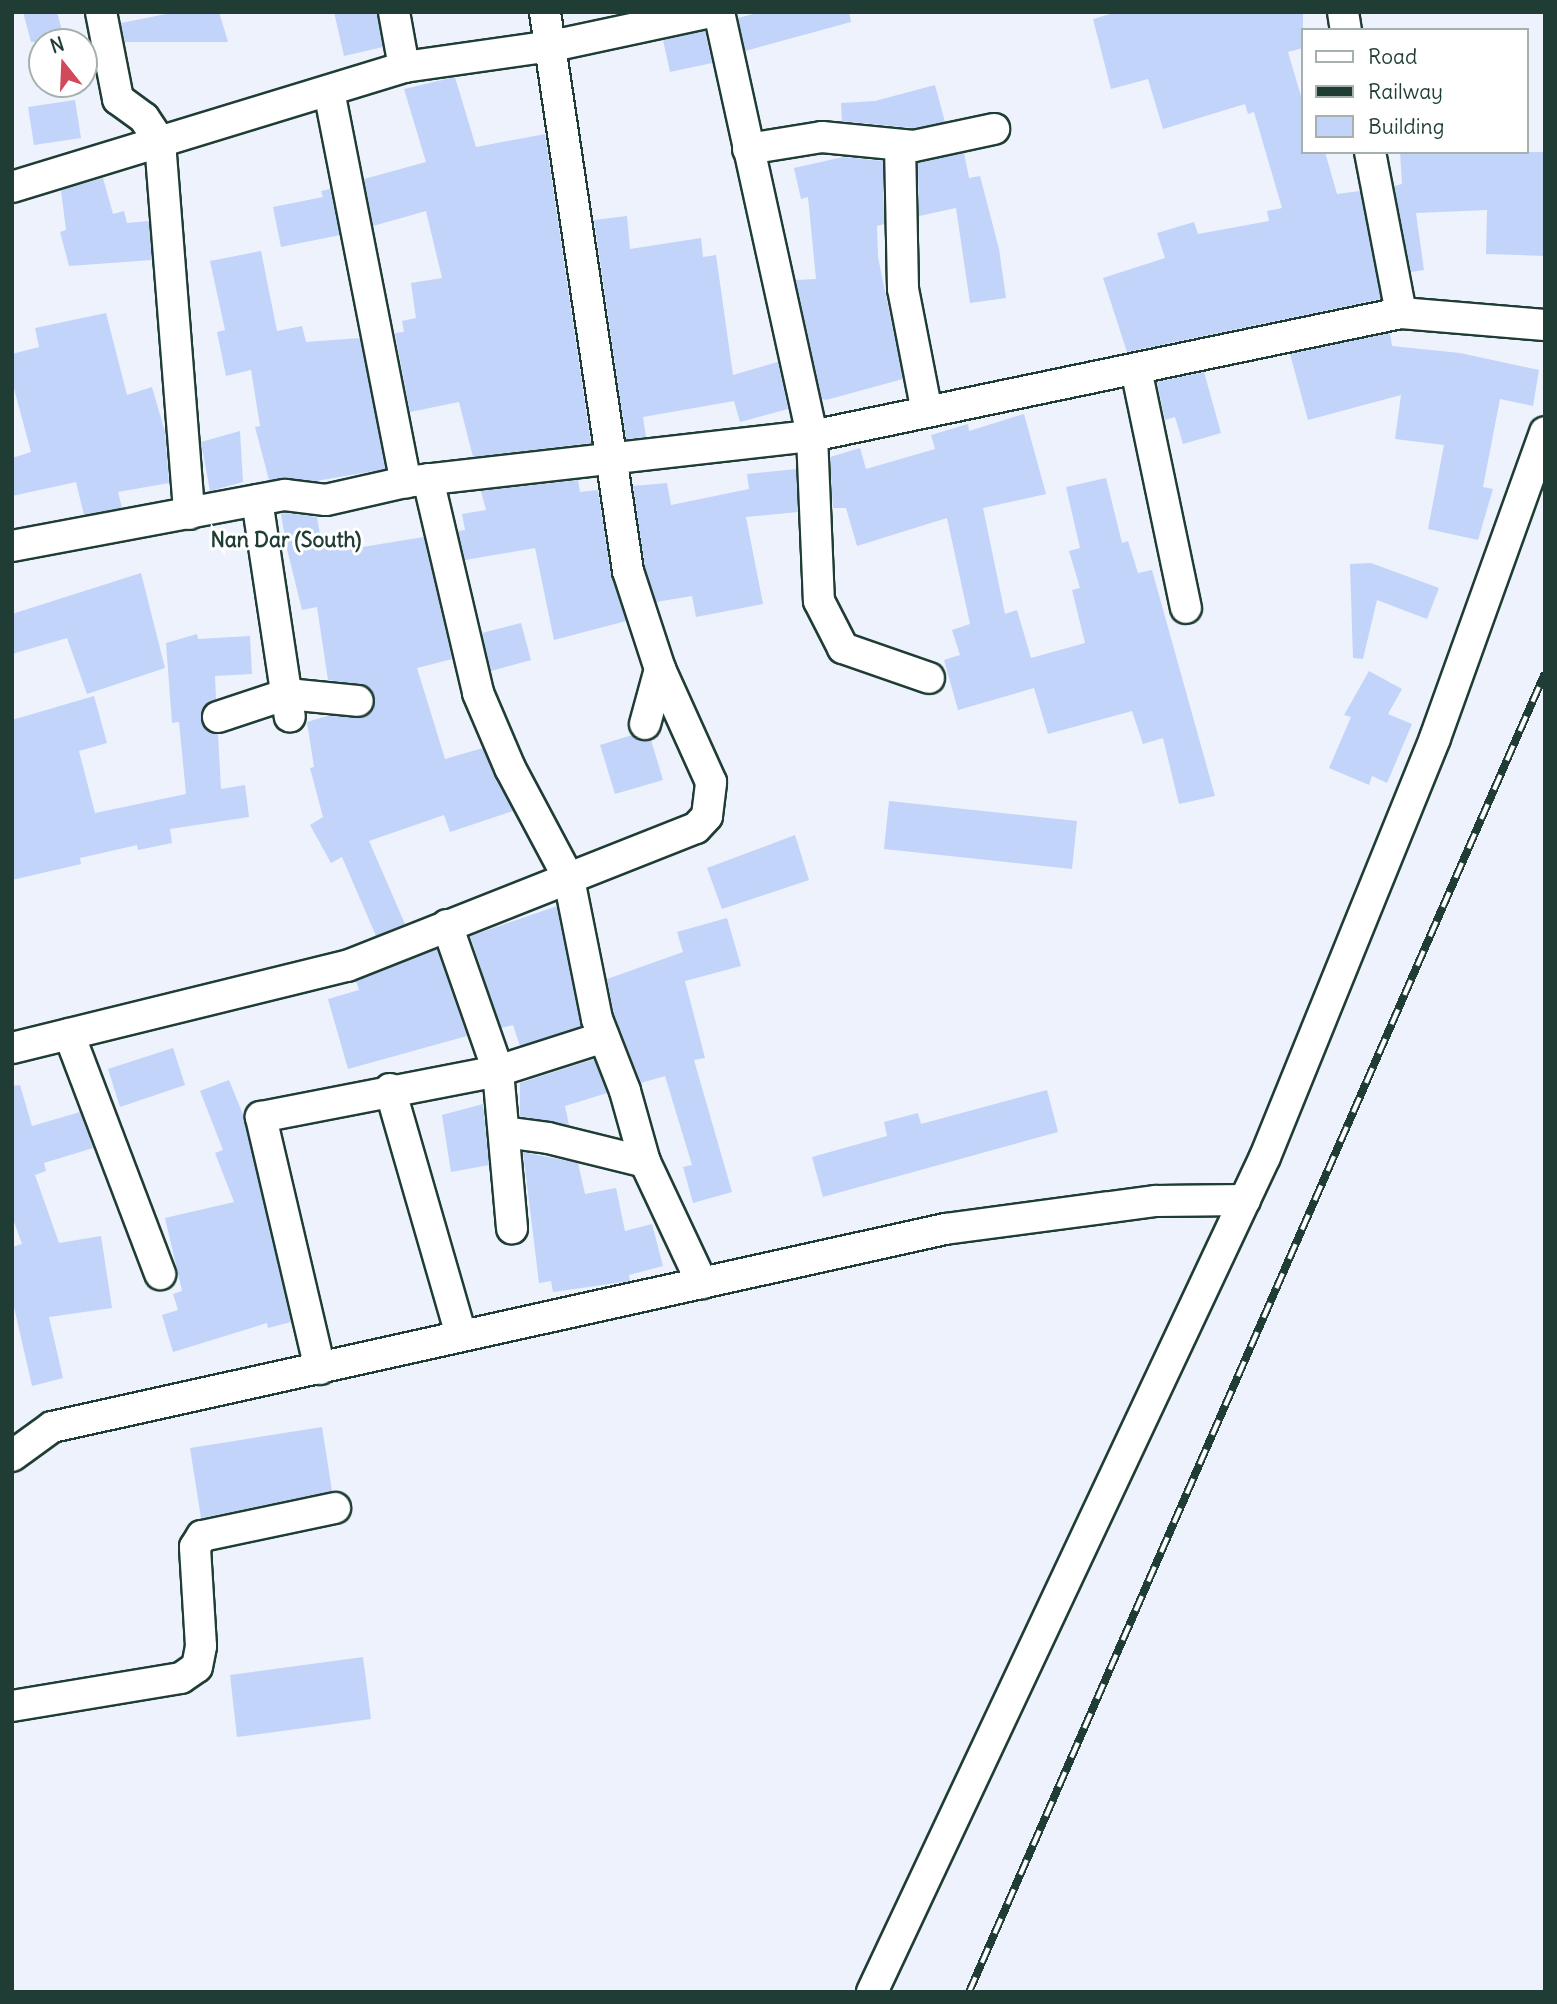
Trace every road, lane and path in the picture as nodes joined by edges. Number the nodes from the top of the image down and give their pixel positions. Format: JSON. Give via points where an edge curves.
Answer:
{"nodes":[{"id":1,"x":101,"y":12,"type":"edge"},
{"id":2,"x":394,"y":12,"type":"edge"},
{"id":3,"x":545,"y":12,"type":"edge"},
{"id":4,"x":710,"y":12,"type":"edge"},
{"id":5,"x":719,"y":12,"type":"edge"},
{"id":6,"x":552,"y":46,"type":"junction"},
{"id":7,"x":404,"y":67,"type":"junction"},
{"id":8,"x":329,"y":91,"type":"junction"},
{"id":9,"x":994,"y":129,"type":"dead end"},
{"id":10,"x":160,"y":142,"type":"junction"},
{"id":11,"x":900,"y":145,"type":"junction"},
{"id":12,"x":748,"y":149,"type":"junction"},
{"id":13,"x":1370,"y":154,"type":"edge"},
{"id":14,"x":12,"y":187,"type":"edge"},
{"id":15,"x":1401,"y":313,"type":"junction"},
{"id":16,"x":1545,"y":325,"type":"edge"},
{"id":17,"x":1136,"y":369,"type":"junction"},
{"id":18,"x":927,"y":412,"type":"junction"},
{"id":19,"x":1545,"y":432,"type":"edge"},
{"id":20,"x":812,"y":436,"type":"junction"},
{"id":21,"x":610,"y":459,"type":"junction"},
{"id":22,"x":417,"y":480,"type":"junction"},
{"id":23,"x":257,"y":500,"type":"junction"},
{"id":24,"x":189,"y":514,"type":"junction"},
{"id":25,"x":12,"y":546,"type":"edge"},
{"id":26,"x":1186,"y":608,"type":"dead end"},
{"id":27,"x":660,"y":669,"type":"junction"},
{"id":28,"x":929,"y":678,"type":"dead end"},
{"id":29,"x":358,"y":701,"type":"dead end"},
{"id":30,"x":289,"y":705,"type":"junction"},
{"id":31,"x":218,"y":717,"type":"dead end"},
{"id":32,"x":645,"y":724,"type":"dead end"},
{"id":33,"x":569,"y":879,"type":"junction"},
{"id":34,"x":447,"y":925,"type":"junction"},
{"id":35,"x":68,"y":1034,"type":"junction"},
{"id":36,"x":604,"y":1037,"type":"junction"},
{"id":37,"x":12,"y":1048,"type":"edge"},
{"id":38,"x":498,"y":1071,"type":"junction"},
{"id":39,"x":390,"y":1089,"type":"junction"},
{"id":40,"x":504,"y":1132,"type":"junction"},
{"id":41,"x":645,"y":1162,"type":"junction"},
{"id":42,"x":1245,"y":1199,"type":"junction"},
{"id":43,"x":512,"y":1228,"type":"dead end"},
{"id":44,"x":160,"y":1273,"type":"dead end"},
{"id":45,"x":702,"y":1283,"type":"junction"},
{"id":46,"x":461,"y":1335,"type":"junction"},
{"id":47,"x":320,"y":1369,"type":"junction"},
{"id":48,"x":12,"y":1456,"type":"edge"},
{"id":49,"x":335,"y":1508,"type":"dead end"},
{"id":50,"x":12,"y":1706,"type":"edge"},
{"id":51,"x":872,"y":1992,"type":"edge"}],
"edges":[{"from":1,"to":10,"type":"street","via":[[118,99],[144,118]]},
{"from":2,"to":7,"type":"street"},
{"from":3,"to":6,"type":"street"},
{"from":4,"to":6,"type":"street"},
{"from":5,"to":12,"type":"street"},
{"from":6,"to":7,"type":"street"},
{"from":6,"to":21,"type":"street"},
{"from":7,"to":8,"type":"street"},
{"from":8,"to":10,"type":"street"},
{"from":8,"to":22,"type":"street"},
{"from":9,"to":11,"type":"street"},
{"from":10,"to":14,"type":"street"},
{"from":10,"to":24,"type":"street"},
{"from":11,"to":12,"type":"street","via":[[822,137]]},
{"from":11,"to":18,"type":"street","via":[[903,289]]},
{"from":12,"to":20,"type":"street"},
{"from":13,"to":15,"type":"street"},
{"from":15,"to":16,"type":"street"},
{"from":15,"to":17,"type":"street"},
{"from":17,"to":18,"type":"street"},
{"from":17,"to":26,"type":"street"},
{"from":18,"to":20,"type":"street"},
{"from":19,"to":42,"type":"street","via":[[1435,738]]},
{"from":20,"to":21,"type":"street"},
{"from":20,"to":28,"type":"street","via":[[819,601],[843,648]]},
{"from":21,"to":22,"type":"street"},
{"from":21,"to":27,"type":"street","via":[[628,571]]},
{"from":22,"to":23,"type":"street","via":[[326,500],[285,495]]},
{"from":22,"to":33,"type":"street","via":[[478,693],[510,768]]},
{"from":23,"to":24,"type":"street"},
{"from":23,"to":30,"type":"street"},
{"from":24,"to":25,"type":"street"},
{"from":27,"to":32,"type":"street"},
{"from":27,"to":33,"type":"street","via":[[711,782],[706,816],[696,828]]},
{"from":29,"to":30,"type":"street"},
{"from":30,"to":31,"type":"street"},
{"from":33,"to":34,"type":"street"},
{"from":33,"to":36,"type":"street"},
{"from":34,"to":35,"type":"street","via":[[347,966]]},
{"from":34,"to":38,"type":"street"},
{"from":35,"to":37,"type":"street"},
{"from":35,"to":44,"type":"street"},
{"from":36,"to":38,"type":"street"},
{"from":36,"to":41,"type":"street"},
{"from":38,"to":39,"type":"street"},
{"from":38,"to":40,"type":"street"},
{"from":39,"to":46,"type":"street"},
{"from":39,"to":47,"type":"street","via":[[261,1117]]},
{"from":40,"to":41,"type":"street"},
{"from":40,"to":43,"type":"street"},
{"from":41,"to":45,"type":"street"},
{"from":42,"to":45,"type":"street","via":[[1156,1201],[946,1229]]},
{"from":42,"to":51,"type":"street"},
{"from":45,"to":46,"type":"street"},
{"from":46,"to":47,"type":"street"},
{"from":47,"to":48,"type":"street","via":[[52,1427]]},
{"from":49,"to":50,"type":"street","via":[[202,1536],[195,1547],[201,1646],[197,1667],[181,1678]]}]}
